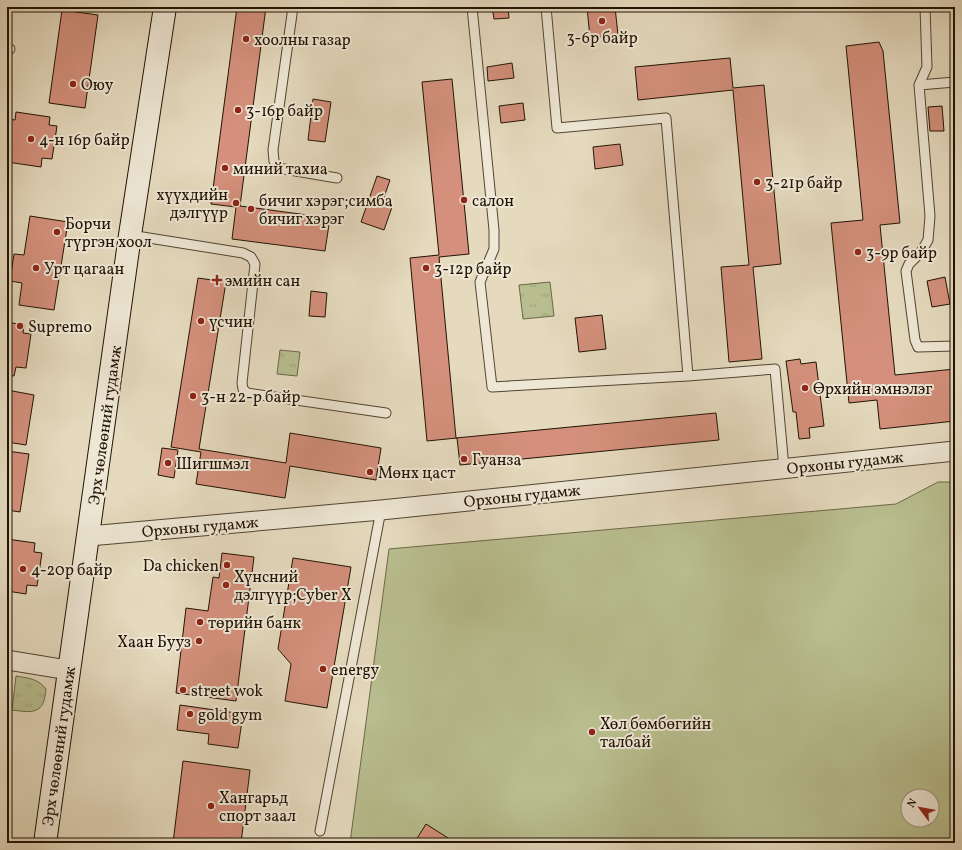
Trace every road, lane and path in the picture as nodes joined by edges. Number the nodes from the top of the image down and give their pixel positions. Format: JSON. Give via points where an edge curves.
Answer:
{"nodes":[{"id":1,"x":165,"y":7,"type":"edge"},
{"id":2,"x":293,"y":7,"type":"edge"},
{"id":3,"x":472,"y":7,"type":"edge"},
{"id":4,"x":546,"y":7,"type":"edge"},
{"id":5,"x":925,"y":7,"type":"edge"},
{"id":6,"x":955,"y":82,"type":"edge"},
{"id":7,"x":919,"y":84,"type":"junction"},
{"id":8,"x":337,"y":178,"type":"dead end"},
{"id":9,"x":130,"y":235,"type":"junction"},
{"id":10,"x":955,"y":346,"type":"edge"},
{"id":11,"x":688,"y":376,"type":"junction"},
{"id":12,"x":386,"y":413,"type":"dead end"},
{"id":13,"x":955,"y":451,"type":"edge"},
{"id":14,"x":784,"y":468,"type":"junction"},
{"id":15,"x":381,"y":510,"type":"junction"},
{"id":16,"x":89,"y":536,"type":"junction"},
{"id":17,"x":7,"y":660,"type":"edge"},
{"id":18,"x":68,"y":670,"type":"junction"},
{"id":19,"x":320,"y":831,"type":"dead end"},
{"id":20,"x":45,"y":843,"type":"edge"}],
"edges":[{"from":1,"to":9,"type":"main road","name":"Эрх чөлөөний гудамж"},
{"from":2,"to":8,"type":"lane","via":[[273,150],[274,161],[278,168]]},
{"from":3,"to":11,"type":"lane","via":[[494,230],[494,249],[480,282],[492,387]]},
{"from":4,"to":11,"type":"lane","via":[[557,128],[666,118]]},
{"from":5,"to":7,"type":"lane","via":[[927,67]]},
{"from":6,"to":7,"type":"lane"},
{"from":7,"to":10,"type":"lane","via":[[930,216],[928,240],[906,271],[908,290],[918,347]]},
{"from":9,"to":12,"type":"lane","via":[[243,253],[251,257],[255,264],[242,384],[247,393]]},
{"from":9,"to":16,"type":"main road","name":"Эрх чөлөөний гудамж"},
{"from":11,"to":14,"type":"lane","via":[[775,369]]},
{"from":13,"to":14,"type":"street","name":"Орхоны гудамж"},
{"from":14,"to":15,"type":"street","name":"Орхоны гудамж"},
{"from":15,"to":16,"type":"street","name":"Орхоны гудамж"},
{"from":15,"to":19,"type":"lane"},
{"from":16,"to":18,"type":"main road","name":"Эрх чөлөөний гудамж"},
{"from":17,"to":18,"type":"street"},
{"from":18,"to":20,"type":"main road","name":"Эрх чөлөөний гудамж"}]}
